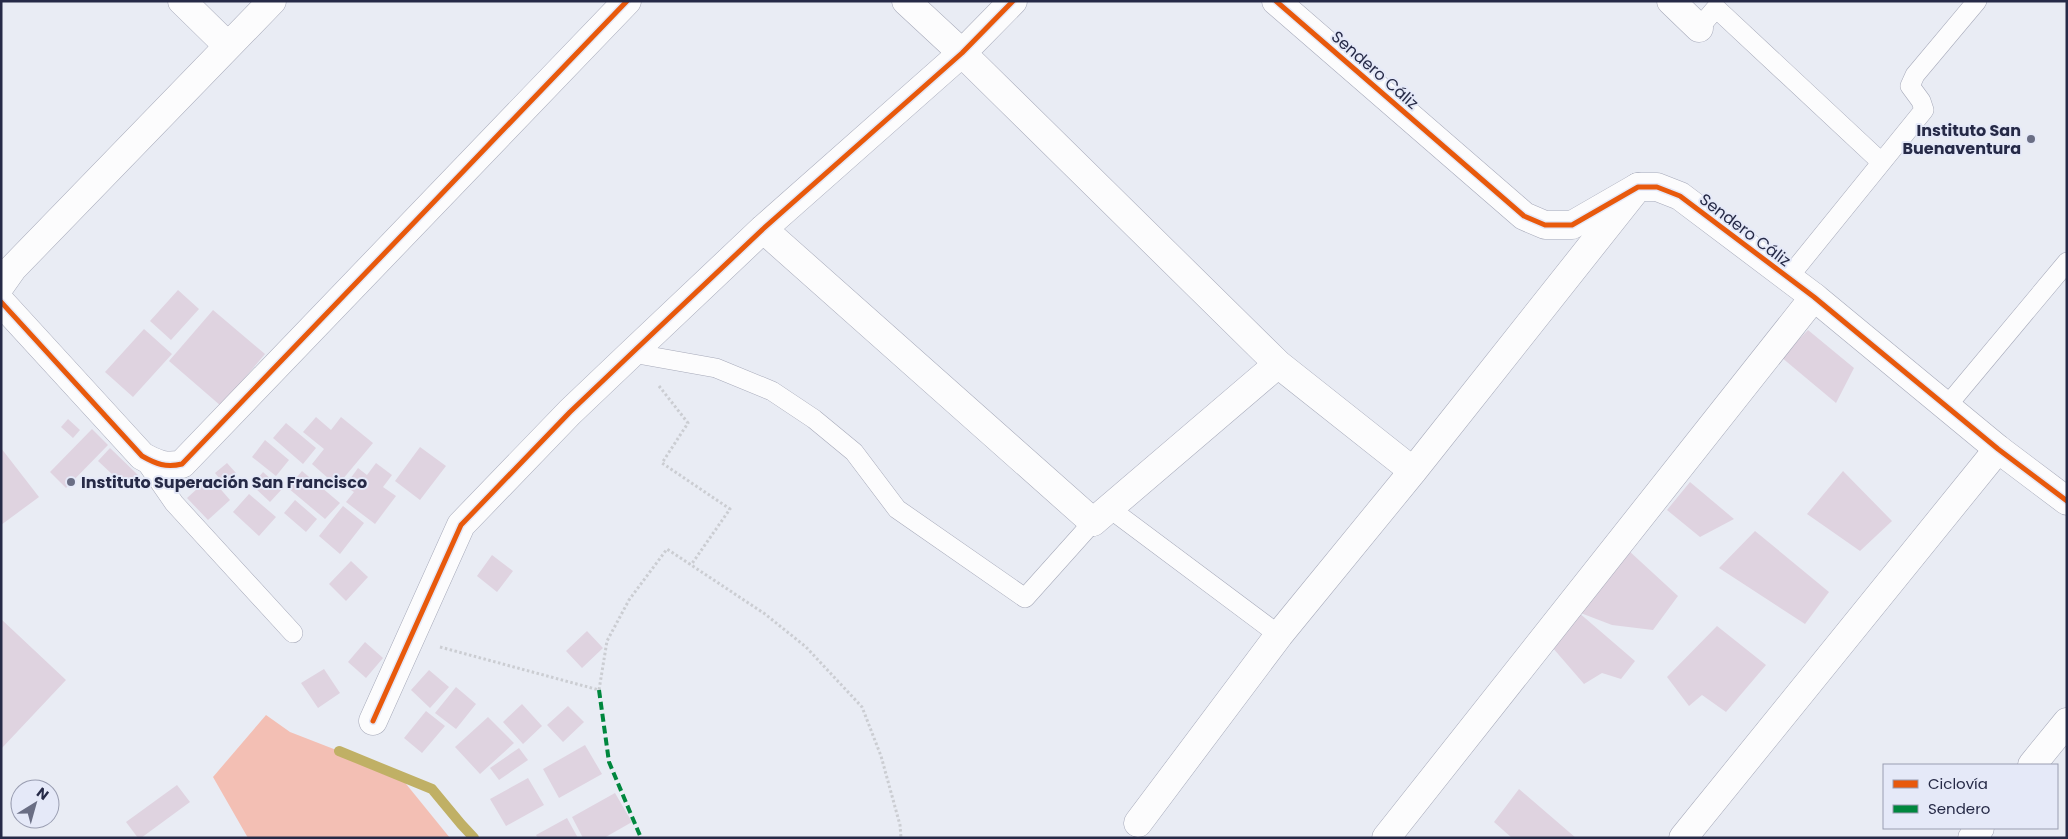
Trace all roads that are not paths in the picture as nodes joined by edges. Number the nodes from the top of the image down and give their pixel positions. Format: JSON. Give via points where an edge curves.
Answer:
{"nodes":[{"id":1,"x":182,"y":1,"type":"edge"},
{"id":2,"x":272,"y":1,"type":"edge"},
{"id":3,"x":627,"y":1,"type":"edge"},
{"id":4,"x":906,"y":1,"type":"edge"},
{"id":5,"x":1013,"y":1,"type":"edge"},
{"id":6,"x":1276,"y":1,"type":"edge"},
{"id":7,"x":1671,"y":1,"type":"edge"},
{"id":8,"x":1977,"y":1,"type":"edge"},
{"id":9,"x":1699,"y":28,"type":"joint"},
{"id":10,"x":228,"y":46,"type":"junction"},
{"id":11,"x":962,"y":53,"type":"junction"},
{"id":12,"x":1881,"y":162,"type":"junction"},
{"id":13,"x":1638,"y":187,"type":"junction"},
{"id":14,"x":764,"y":229,"type":"junction"},
{"id":15,"x":2067,"y":262,"type":"edge"},
{"id":16,"x":1788,"y":278,"type":"junction"},
{"id":17,"x":1,"y":285,"type":"edge"},
{"id":18,"x":1814,"y":297,"type":"junction"},
{"id":19,"x":1,"y":302,"type":"edge"},
{"id":20,"x":632,"y":352,"type":"junction"},
{"id":21,"x":1278,"y":364,"type":"junction"},
{"id":22,"x":1946,"y":407,"type":"junction"},
{"id":23,"x":1998,"y":449,"type":"junction"},
{"id":24,"x":142,"y":456,"type":"junction"},
{"id":25,"x":1413,"y":471,"type":"junction"},
{"id":26,"x":2067,"y":501,"type":"edge"},
{"id":27,"x":1101,"y":515,"type":"junction"},
{"id":28,"x":293,"y":633,"type":"dead end"},
{"id":29,"x":1279,"y":635,"type":"junction"},
{"id":30,"x":373,"y":721,"type":"dead end"},
{"id":31,"x":2067,"y":722,"type":"edge"},
{"id":32,"x":2033,"y":764,"type":"edge"},
{"id":33,"x":1138,"y":823,"type":"dead end"},
{"id":34,"x":1386,"y":838,"type":"edge"},
{"id":35,"x":1683,"y":838,"type":"edge"}],
"edges":[{"from":1,"to":10,"type":"street"},
{"from":2,"to":10,"type":"street"},
{"from":3,"to":24,"type":"street","via":[[190,458],[171,467],[156,464]]},
{"from":4,"to":11,"type":"street"},
{"from":5,"to":11,"type":"street"},
{"from":6,"to":13,"type":"street","name":"Sendero Cáliz","via":[[1524,216],[1545,225],[1572,225]]},
{"from":7,"to":9,"type":"street"},
{"from":8,"to":12,"type":"lane","via":[[1915,75],[1910,86],[1924,110]]},
{"from":9,"to":12,"type":"lane","via":[[1716,8]]},
{"from":10,"to":17,"type":"street","via":[[13,268]]},
{"from":11,"to":14,"type":"street"},
{"from":11,"to":21,"type":"street"},
{"from":12,"to":16,"type":"lane"},
{"from":13,"to":16,"type":"street","name":"Sendero Cáliz","via":[[1657,187],[1680,196]]},
{"from":13,"to":25,"type":"street"},
{"from":14,"to":20,"type":"street"},
{"from":14,"to":27,"type":"street"},
{"from":15,"to":22,"type":"lane"},
{"from":16,"to":18,"type":"street","name":"Sendero Cáliz"},
{"from":18,"to":22,"type":"street","name":"Sendero Cáliz"},
{"from":18,"to":34,"type":"street"},
{"from":19,"to":24,"type":"street"},
{"from":20,"to":27,"type":"lane","via":[[716,368],[772,391],[814,419],[854,452],[898,509],[1024,598]]},
{"from":20,"to":30,"type":"street","via":[[461,525]]},
{"from":21,"to":25,"type":"street"},
{"from":21,"to":27,"type":"street"},
{"from":22,"to":23,"type":"street","name":"Sendero Cáliz"},
{"from":23,"to":26,"type":"street","name":"Sendero Cáliz"},
{"from":23,"to":35,"type":"street"},
{"from":24,"to":28,"type":"lane","via":[[174,503]]},
{"from":25,"to":29,"type":"street"},
{"from":27,"to":29,"type":"lane"},
{"from":29,"to":33,"type":"street"},
{"from":31,"to":32,"type":"street"}]}
